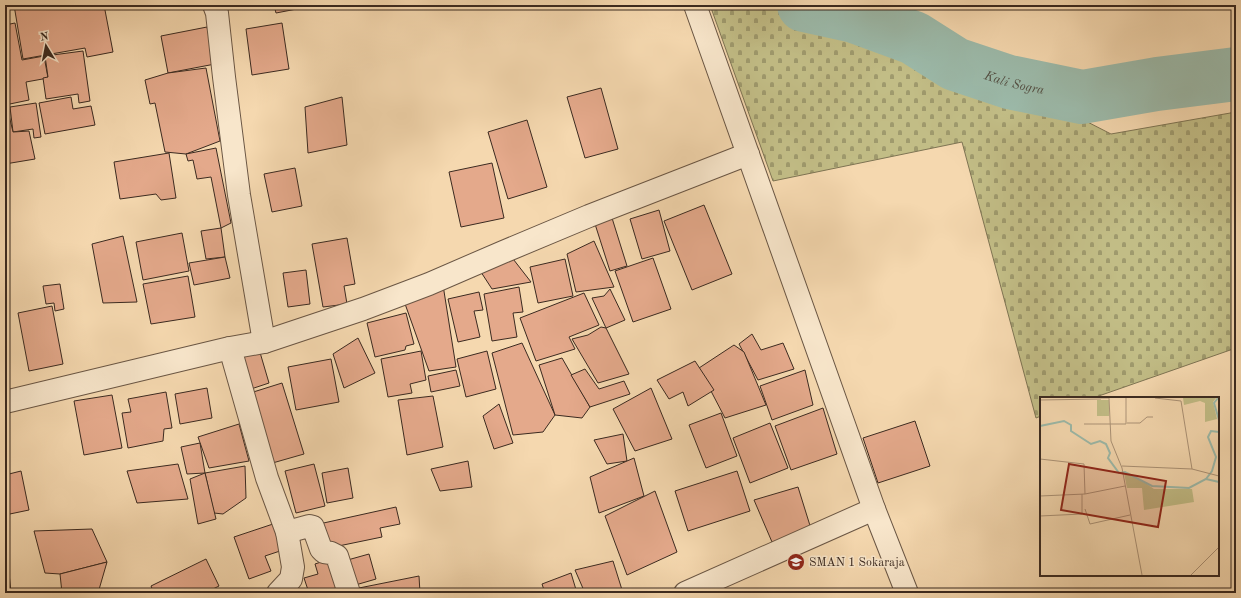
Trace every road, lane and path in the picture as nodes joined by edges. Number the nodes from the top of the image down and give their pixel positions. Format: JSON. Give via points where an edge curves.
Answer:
{"nodes":[{"id":1,"x":214,"y":5,"type":"edge"},
{"id":2,"x":695,"y":5,"type":"edge"},
{"id":3,"x":748,"y":154,"type":"junction"},
{"id":4,"x":264,"y":342,"type":"junction"},
{"id":5,"x":230,"y":348,"type":"junction"},
{"id":6,"x":5,"y":402,"type":"edge"},
{"id":7,"x":874,"y":509,"type":"junction"},
{"id":8,"x":287,"y":532,"type":"junction"},
{"id":9,"x":278,"y":593,"type":"edge"},
{"id":10,"x":349,"y":593,"type":"edge"},
{"id":11,"x":685,"y":593,"type":"edge"},
{"id":12,"x":907,"y":593,"type":"edge"}],
"edges":[{"from":1,"to":4,"type":"street","via":[[239,195]]},
{"from":2,"to":3,"type":"street"},
{"from":3,"to":4,"type":"street","via":[[582,219],[429,284]]},
{"from":3,"to":7,"type":"street"},
{"from":4,"to":5,"type":"street"},
{"from":5,"to":6,"type":"street"},
{"from":5,"to":8,"type":"street","via":[[267,478]]},
{"from":7,"to":11,"type":"street"},
{"from":7,"to":12,"type":"street"},
{"from":8,"to":9,"type":"street","via":[[293,567],[291,579]]},
{"from":8,"to":10,"type":"street","via":[[314,527],[321,549],[337,556]]}]}
